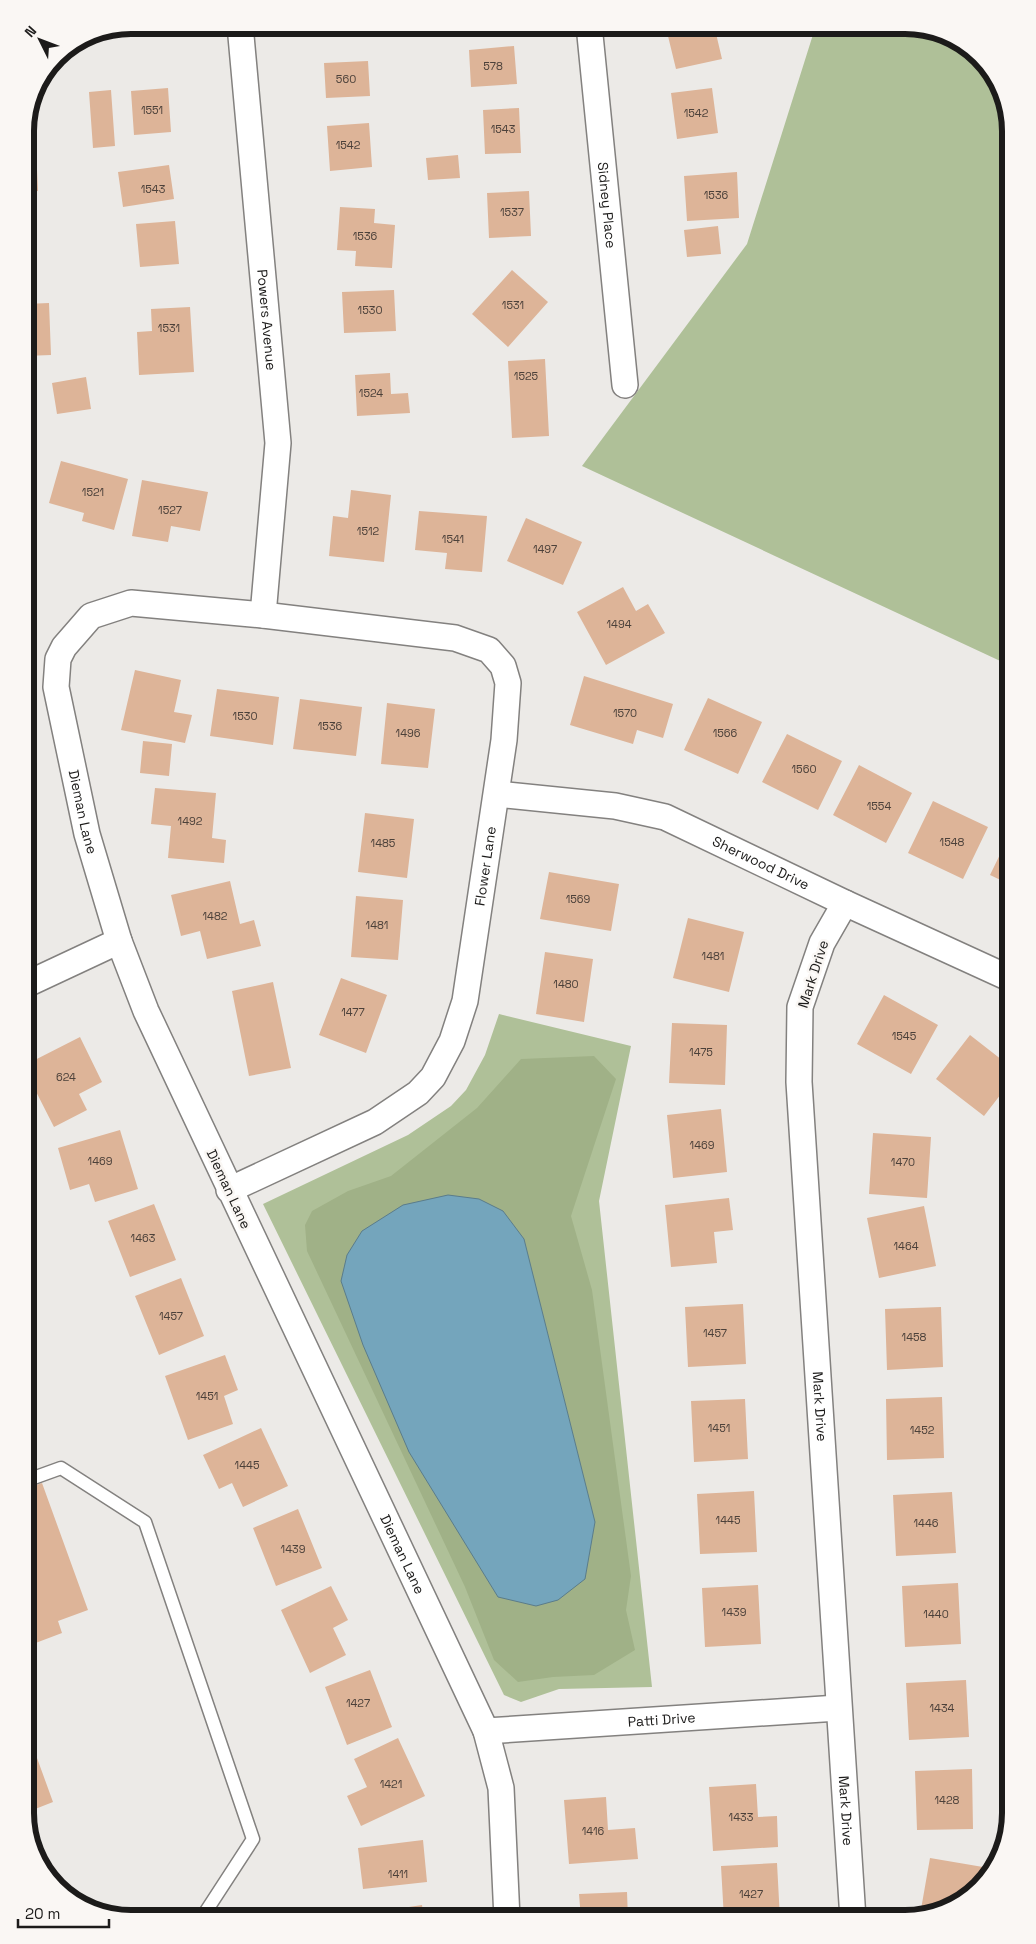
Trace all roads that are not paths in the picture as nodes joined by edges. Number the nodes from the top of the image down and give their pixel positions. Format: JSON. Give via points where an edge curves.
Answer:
{"nodes":[{"id":1,"x":241,"y":34,"type":"edge"},
{"id":2,"x":590,"y":34,"type":"edge"},
{"id":3,"x":625,"y":385,"type":"dead end"},
{"id":4,"x":263,"y":616,"type":"junction"},
{"id":5,"x":496,"y":794,"type":"junction"},
{"id":6,"x":845,"y":903,"type":"junction"},
{"id":7,"x":119,"y":941,"type":"junction"},
{"id":8,"x":1002,"y":975,"type":"edge"},
{"id":9,"x":34,"y":981,"type":"edge"},
{"id":10,"x":229,"y":1190,"type":"junction"},
{"id":11,"x":34,"y":1478,"type":"edge"},
{"id":12,"x":838,"y":1708,"type":"junction"},
{"id":13,"x":486,"y":1731,"type":"junction"},
{"id":14,"x":207,"y":1910,"type":"edge"},
{"id":15,"x":507,"y":1910,"type":"edge"},
{"id":16,"x":851,"y":1910,"type":"edge"}],
"edges":[{"from":1,"to":4,"type":"street","name":"Powers Avenue","via":[[278,443]]},
{"from":2,"to":3,"type":"street","name":"Sidney Place"},
{"from":4,"to":5,"type":"street","name":"Flower Lane","via":[[455,638],[489,650],[503,666],[508,684]]},
{"from":4,"to":7,"type":"street","name":"Dieman Lane","via":[[131,603],[91,616],[64,647],[58,659],[56,687],[87,834]]},
{"from":5,"to":6,"type":"street","name":"Sherwood Drive","via":[[615,806],[665,817]]},
{"from":5,"to":10,"type":"street","name":"Flower Lane","via":[[466,1001],[452,1041],[433,1077],[418,1093],[374,1122]]},
{"from":6,"to":8,"type":"street","name":"Sherwood Drive"},
{"from":6,"to":12,"type":"street","name":"Mark Drive","via":[[822,943],[800,1007],[798,1082]]},
{"from":7,"to":9,"type":"street"},
{"from":7,"to":10,"type":"street","name":"Dieman Lane","via":[[146,1011]]},
{"from":10,"to":13,"type":"street","name":"Dieman Lane"},
{"from":11,"to":14,"type":"lane","via":[[62,1468],[145,1522],[252,1839]]},
{"from":12,"to":13,"type":"street","name":"Patti Drive"},
{"from":12,"to":16,"type":"street","name":"Mark Drive"},
{"from":13,"to":15,"type":"street","name":"Dieman Lane","via":[[501,1788]]}]}
